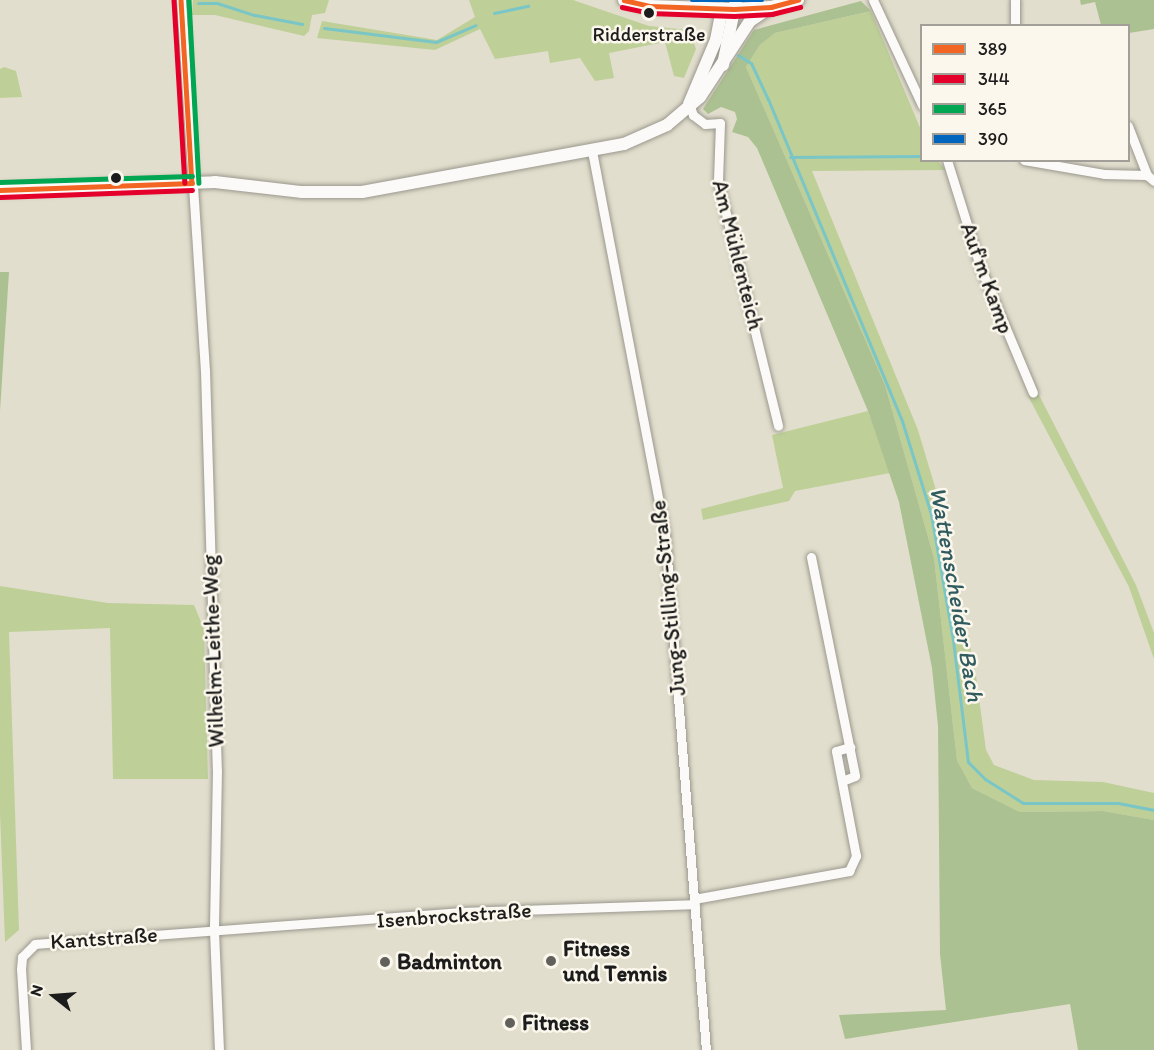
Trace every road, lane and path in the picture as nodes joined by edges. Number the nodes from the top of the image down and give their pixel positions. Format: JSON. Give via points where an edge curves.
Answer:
{"nodes":[{"id":1,"x":181,"y":0,"type":"edge"},
{"id":2,"x":624,"y":0,"type":"edge"},
{"id":3,"x":798,"y":0,"type":"edge"},
{"id":4,"x":873,"y":0,"type":"edge"},
{"id":5,"x":1015,"y":0,"type":"edge"},
{"id":6,"x":731,"y":4,"type":"edge"},
{"id":7,"x":771,"y":7,"type":"junction"},
{"id":8,"x":1015,"y":24,"type":"edge"},
{"id":9,"x":723,"y":65,"type":"junction"},
{"id":10,"x":920,"y":103,"type":"edge"},
{"id":11,"x":689,"y":104,"type":"junction"},
{"id":12,"x":1130,"y":131,"type":"edge"},
{"id":13,"x":592,"y":151,"type":"junction"},
{"id":14,"x":948,"y":162,"type":"edge"},
{"id":15,"x":1035,"y":162,"type":"edge"},
{"id":16,"x":1150,"y":178,"type":"edge"},
{"id":17,"x":192,"y":183,"type":"junction"},
{"id":18,"x":0,"y":190,"type":"edge"},
{"id":19,"x":1033,"y":393,"type":"dead end"},
{"id":20,"x":778,"y":426,"type":"dead end"},
{"id":21,"x":811,"y":557,"type":"dead end"},
{"id":22,"x":850,"y":747,"type":"junction"},
{"id":23,"x":842,"y":781,"type":"junction"},
{"id":24,"x":695,"y":902,"type":"junction"},
{"id":25,"x":214,"y":931,"type":"junction"},
{"id":26,"x":26,"y":1050,"type":"edge"},
{"id":27,"x":219,"y":1050,"type":"edge"},
{"id":28,"x":706,"y":1050,"type":"edge"}],
"edges":[{"from":1,"to":17,"type":"street","name":"Wilhelm-Leithe-Weg"},
{"from":2,"to":6,"type":"street","via":[[650,6]]},
{"from":3,"to":7,"type":"street"},
{"from":4,"to":10,"type":"street"},
{"from":5,"to":8,"type":"street"},
{"from":6,"to":7,"type":"street"},
{"from":6,"to":9,"type":"street"},
{"from":6,"to":11,"type":"street"},
{"from":7,"to":9,"type":"street","via":[[750,21]]},
{"from":9,"to":11,"type":"street","via":[[706,90]]},
{"from":11,"to":13,"type":"street","via":[[651,135]]},
{"from":11,"to":20,"type":"street","name":"Am Mühlenteich","via":[[693,115],[705,124],[720,123],[718,181]]},
{"from":12,"to":16,"type":"street"},
{"from":13,"to":17,"type":"street","via":[[362,192],[316,193]]},
{"from":13,"to":24,"type":"street","name":"Jung-Stilling-Straße","via":[[665,533]]},
{"from":14,"to":19,"type":"street","name":"Auf'm Kamp","via":[[981,269]]},
{"from":15,"to":16,"type":"street"},
{"from":17,"to":18,"type":"street"},
{"from":17,"to":25,"type":"street","name":"Wilhelm-Leithe-Weg","via":[[205,370],[217,770]]},
{"from":21,"to":22,"type":"street"},
{"from":22,"to":23,"type":"street","via":[[855,776]]},
{"from":22,"to":23,"type":"street","name":"Isenbrockstraße","via":[[836,751]]},
{"from":23,"to":24,"type":"street","name":"Isenbrockstraße","via":[[856,856],[849,871]]},
{"from":24,"to":25,"type":"street","name":"Isenbrockstraße","via":[[458,912]]},
{"from":24,"to":28,"type":"street","name":"Jung-Stilling-Straße"},
{"from":25,"to":26,"type":"street","name":"Kantstraße","via":[[44,942],[27,948],[21,969]]},
{"from":25,"to":27,"type":"street","name":"Wilhelm-Leithe-Weg"}]}
